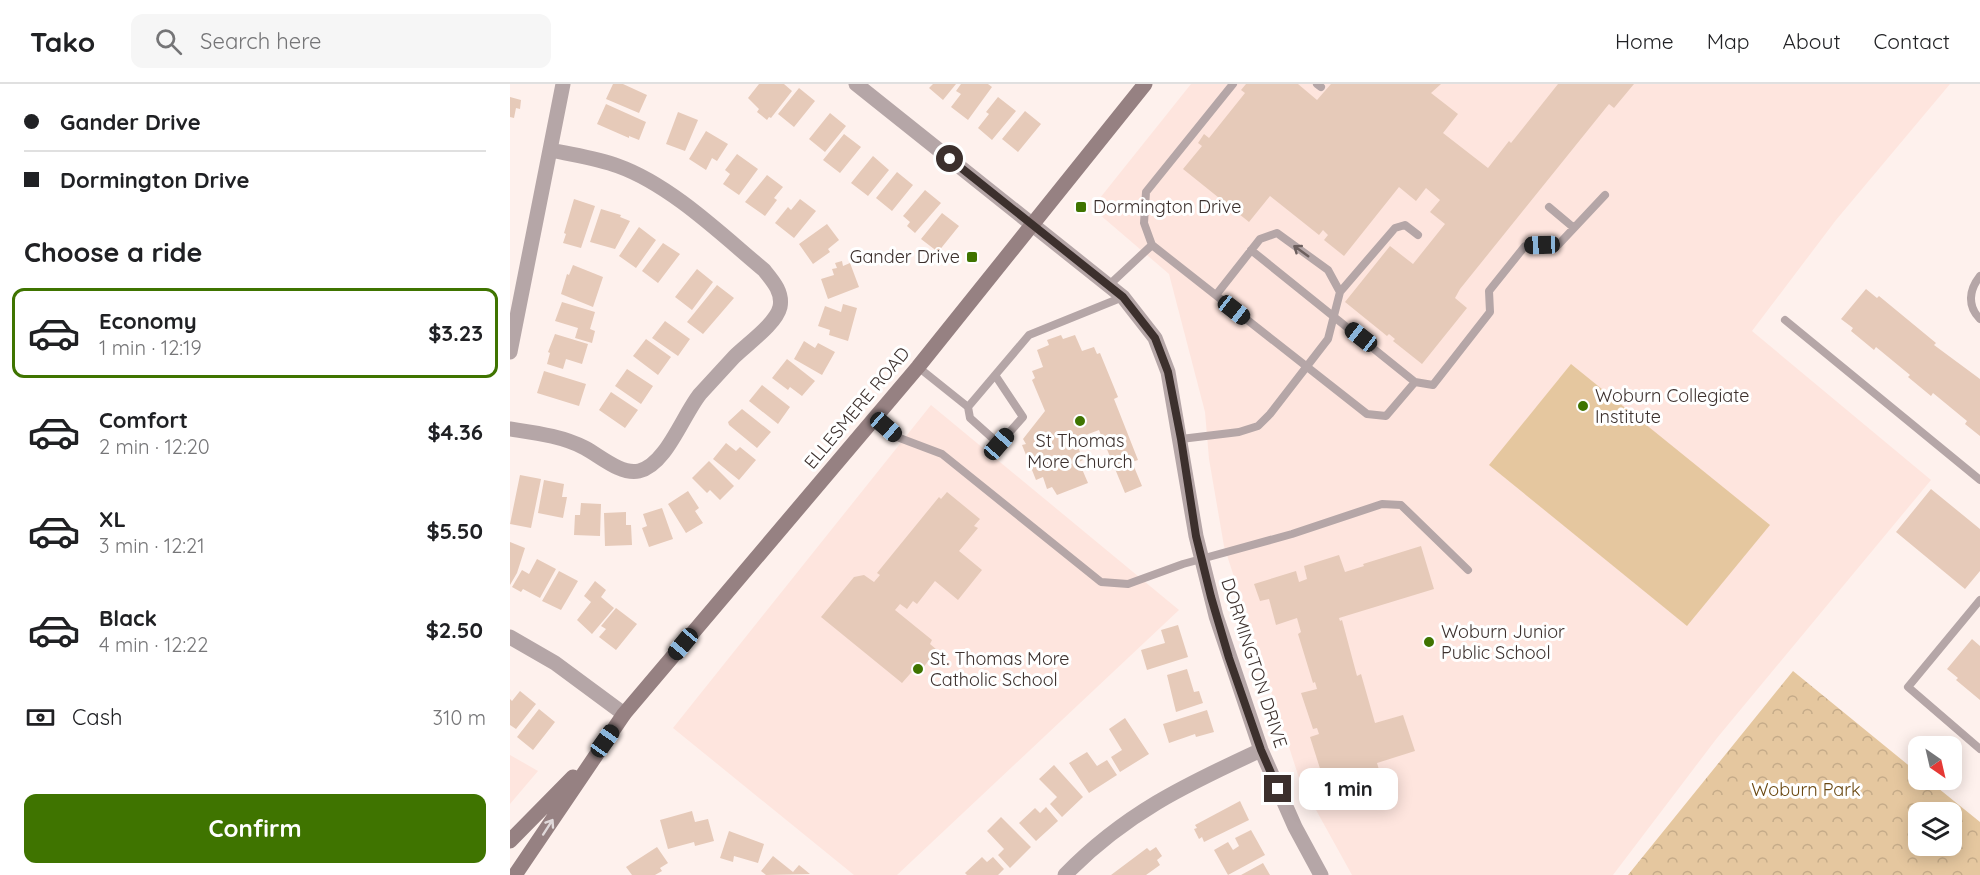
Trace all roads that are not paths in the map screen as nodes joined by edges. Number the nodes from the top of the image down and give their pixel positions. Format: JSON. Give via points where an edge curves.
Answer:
{"nodes":[{"id":1,"x":563,"y":84,"type":"edge"},
{"id":2,"x":856,"y":84,"type":"edge"},
{"id":3,"x":1145,"y":84,"type":"edge"},
{"id":4,"x":1233,"y":84,"type":"edge"},
{"id":5,"x":551,"y":150,"type":"junction"},
{"id":6,"x":1605,"y":195,"type":"dead end"},
{"id":7,"x":1549,"y":207,"type":"dead end"},
{"id":8,"x":1030,"y":225,"type":"junction"},
{"id":9,"x":1574,"y":228,"type":"junction"},
{"id":10,"x":1418,"y":235,"type":"dead end"},
{"id":11,"x":1152,"y":245,"type":"junction"},
{"id":12,"x":1251,"y":250,"type":"junction"},
{"id":13,"x":1980,"y":276,"type":"edge"},
{"id":14,"x":1108,"y":286,"type":"junction"},
{"id":15,"x":1340,"y":292,"type":"junction"},
{"id":16,"x":1216,"y":295,"type":"junction"},
{"id":17,"x":1123,"y":297,"type":"junction"},
{"id":18,"x":1334,"y":316,"type":"junction"},
{"id":19,"x":1980,"y":319,"type":"edge"},
{"id":20,"x":1785,"y":320,"type":"dead end"},
{"id":21,"x":510,"y":352,"type":"edge"},
{"id":22,"x":918,"y":367,"type":"junction"},
{"id":23,"x":1307,"y":367,"type":"junction"},
{"id":24,"x":995,"y":375,"type":"junction"},
{"id":25,"x":1415,"y":382,"type":"junction"},
{"id":26,"x":968,"y":407,"type":"junction"},
{"id":27,"x":875,"y":418,"type":"junction"},
{"id":28,"x":510,"y":429,"type":"edge"},
{"id":29,"x":1181,"y":439,"type":"junction"},
{"id":30,"x":1980,"y":480,"type":"edge"},
{"id":31,"x":1201,"y":558,"type":"junction"},
{"id":32,"x":1468,"y":570,"type":"dead end"},
{"id":33,"x":1980,"y":601,"type":"edge"},
{"id":34,"x":510,"y":637,"type":"edge"},
{"id":35,"x":624,"y":714,"type":"junction"},
{"id":36,"x":1980,"y":749,"type":"edge"},
{"id":37,"x":1261,"y":750,"type":"junction"},
{"id":38,"x":596,"y":755,"type":"junction"},
{"id":39,"x":510,"y":841,"type":"edge"},
{"id":40,"x":515,"y":875,"type":"edge"},
{"id":41,"x":1065,"y":875,"type":"edge"},
{"id":42,"x":1321,"y":875,"type":"edge"}],
"edges":[{"from":1,"to":5,"type":"street"},
{"from":2,"to":8,"type":"street"},
{"from":3,"to":8,"type":"main road","name":"ELLESMERE ROAD"},
{"from":4,"to":11,"type":"lane","via":[[1146,192],[1144,224]]},
{"from":5,"to":21,"type":"street"},
{"from":5,"to":28,"type":"street","via":[[619,166],[685,204],[764,270],[781,297],[780,308],[775,318],[699,396],[660,458],[649,468],[637,472],[624,470],[584,447],[554,436]]},
{"from":6,"to":9,"type":"lane"},
{"from":7,"to":9,"type":"lane"},
{"from":8,"to":14,"type":"street","name":"DORMINGTON DRIVE"},
{"from":8,"to":22,"type":"main road","name":"ELLESMERE ROAD"},
{"from":9,"to":25,"type":"lane","via":[[1558,245],[1525,246],[1489,291],[1490,312],[1433,385]]},
{"from":10,"to":15,"type":"lane","via":[[1405,225],[1395,228]]},
{"from":11,"to":14,"type":"lane"},
{"from":11,"to":16,"type":"lane"},
{"from":15,"to":12,"type":"lane","one_way":true,"via":[[1328,270],[1277,233],[1260,239]]},
{"from":12,"to":16,"type":"lane"},
{"from":12,"to":18,"type":"lane"},
{"from":13,"to":19,"type":"lane","via":[[1970,299],[1971,308]]},
{"from":14,"to":17,"type":"street","name":"DORMINGTON DRIVE"},
{"from":15,"to":18,"type":"lane"},
{"from":16,"to":23,"type":"lane"},
{"from":17,"to":24,"type":"lane","via":[[1029,335]]},
{"from":17,"to":29,"type":"street","name":"DORMINGTON DRIVE","via":[[1149,328],[1161,351]]},
{"from":18,"to":23,"type":"lane","via":[[1328,339]]},
{"from":18,"to":25,"type":"lane"},
{"from":20,"to":30,"type":"lane"},
{"from":22,"to":26,"type":"lane"},
{"from":22,"to":27,"type":"main road","name":"ELLESMERE ROAD"},
{"from":23,"to":25,"type":"lane","via":[[1367,414],[1386,416]]},
{"from":23,"to":29,"type":"lane","via":[[1258,426]]},
{"from":24,"to":26,"type":"lane"},
{"from":24,"to":26,"type":"lane","via":[[1023,417],[999,444],[970,418]]},
{"from":27,"to":31,"type":"lane","via":[[897,437],[942,454],[1101,582],[1128,584]]},
{"from":27,"to":35,"type":"main road","name":"ELLESMERE ROAD"},
{"from":29,"to":31,"type":"street","name":"DORMINGTON DRIVE"},
{"from":31,"to":32,"type":"lane","via":[[1292,534],[1382,504],[1401,505]]},
{"from":31,"to":37,"type":"street","name":"DORMINGTON DRIVE","via":[[1229,658]]},
{"from":33,"to":36,"type":"lane","via":[[1908,687]]},
{"from":34,"to":35,"type":"street","via":[[555,663]]},
{"from":35,"to":38,"type":"main road","name":"ELLESMERE ROAD"},
{"from":37,"to":41,"type":"street","via":[[1145,808],[1090,849]]},
{"from":37,"to":42,"type":"street","name":"DORMINGTON DRIVE"},
{"from":38,"to":39,"type":"main road","name":"ELLESMERE ROAD"},
{"from":40,"to":38,"type":"main road","name":"ELLESMERE ROAD","one_way":true}]}
